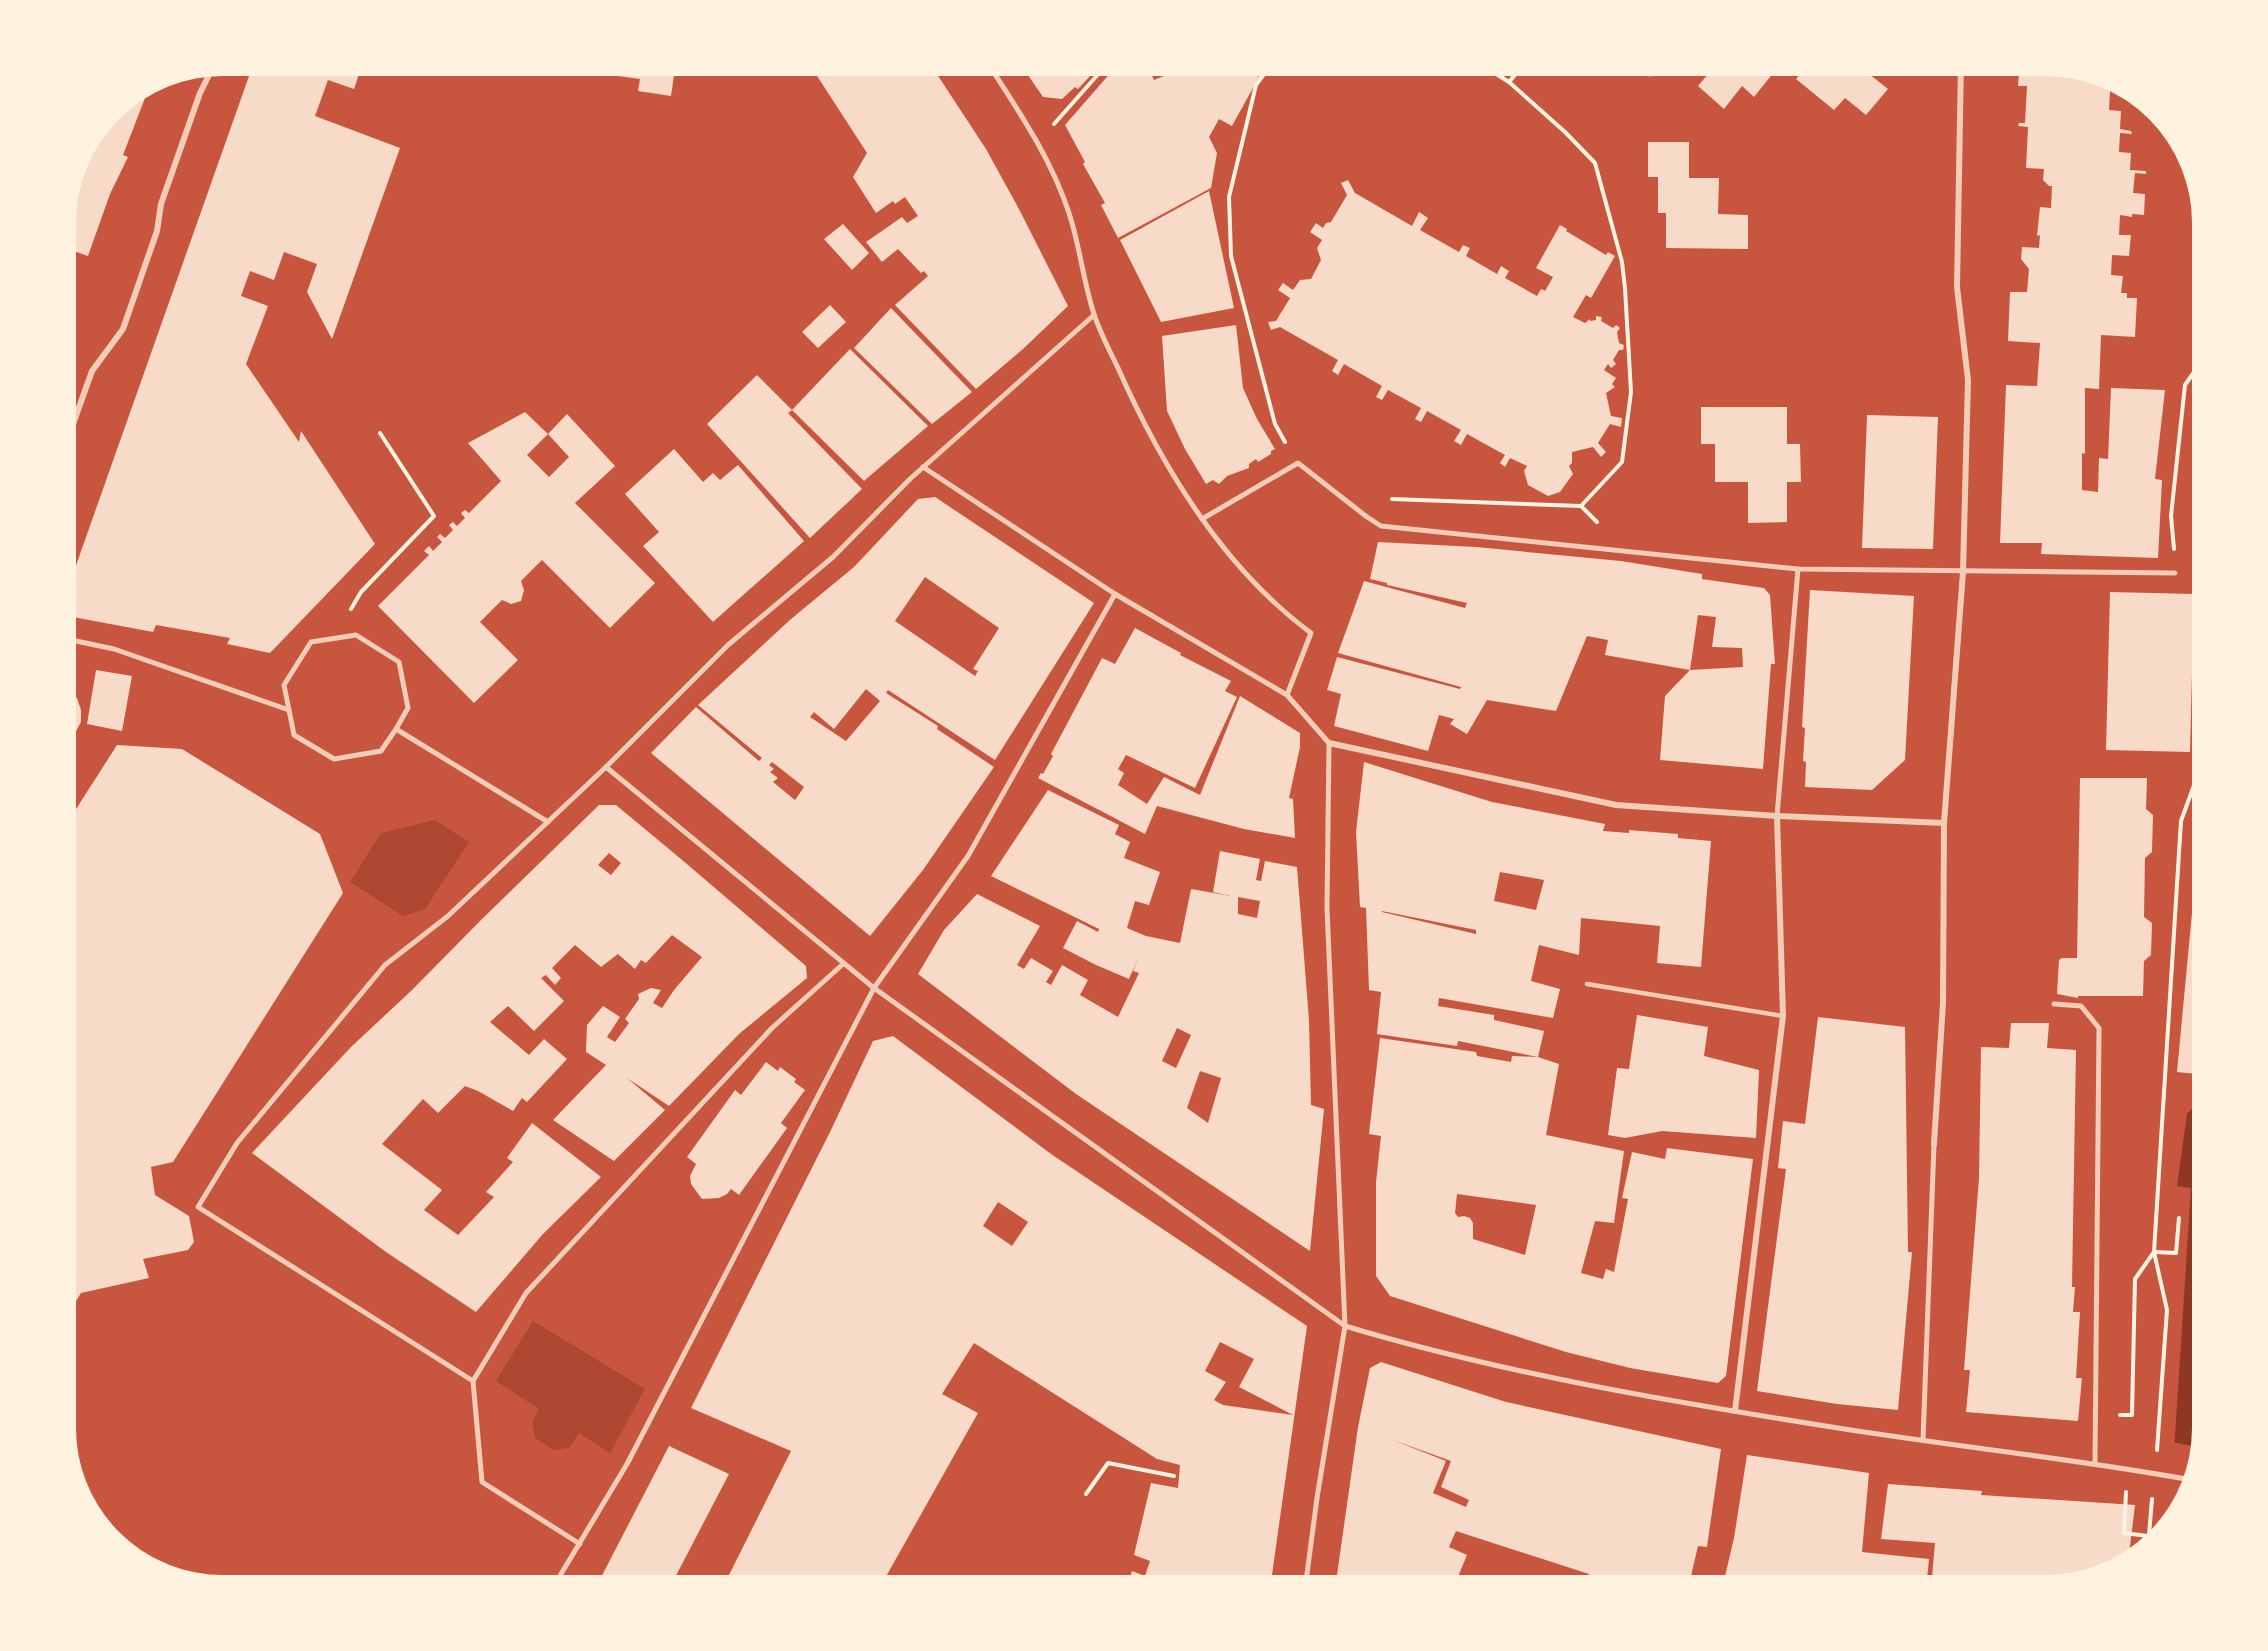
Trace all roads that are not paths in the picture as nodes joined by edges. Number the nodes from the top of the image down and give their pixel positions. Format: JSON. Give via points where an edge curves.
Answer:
{"nodes":[{"id":1,"x":994,"y":72,"type":"edge"},
{"id":2,"x":1961,"y":72,"type":"edge"},
{"id":3,"x":210,"y":73,"type":"edge"},
{"id":4,"x":1094,"y":315,"type":"junction"},
{"id":5,"x":72,"y":427,"type":"edge"},
{"id":6,"x":923,"y":466,"type":"junction"},
{"id":7,"x":1202,"y":519,"type":"junction"},
{"id":8,"x":1798,"y":569,"type":"junction"},
{"id":9,"x":1963,"y":572,"type":"junction"},
{"id":10,"x":2175,"y":573,"type":"road end"},
{"id":11,"x":1115,"y":594,"type":"junction"},
{"id":12,"x":72,"y":640,"type":"edge"},
{"id":13,"x":1287,"y":695,"type":"junction"},
{"id":14,"x":289,"y":710,"type":"junction"},
{"id":15,"x":396,"y":729,"type":"junction"},
{"id":16,"x":1329,"y":743,"type":"junction"},
{"id":17,"x":606,"y":767,"type":"junction"},
{"id":18,"x":1777,"y":816,"type":"junction"},
{"id":19,"x":548,"y":822,"type":"junction"},
{"id":20,"x":1944,"y":823,"type":"junction"},
{"id":21,"x":843,"y":964,"type":"junction"},
{"id":22,"x":1587,"y":984,"type":"dead end"},
{"id":23,"x":874,"y":988,"type":"junction"},
{"id":24,"x":2054,"y":1004,"type":"dead end"},
{"id":25,"x":1783,"y":1016,"type":"junction"},
{"id":26,"x":1934,"y":1144,"type":"joint"},
{"id":27,"x":1345,"y":1326,"type":"junction"},
{"id":28,"x":473,"y":1381,"type":"junction"},
{"id":29,"x":1735,"y":1410,"type":"junction"},
{"id":30,"x":1923,"y":1440,"type":"junction"},
{"id":31,"x":2095,"y":1464,"type":"junction"},
{"id":32,"x":2187,"y":1479,"type":"edge"},
{"id":33,"x":580,"y":1544,"type":"junction"},
{"id":34,"x":559,"y":1579,"type":"edge"},
{"id":35,"x":1306,"y":1579,"type":"edge"}],
"edges":[{"from":1,"to":4,"type":"street","via":[[1039,142],[1069,213]]},
{"from":2,"to":9,"type":"street","via":[[1957,287],[1968,380]]},
{"from":3,"to":5,"type":"street","via":[[161,204],[157,231],[123,329],[92,371]]},
{"from":4,"to":6,"type":"street"},
{"from":4,"to":7,"type":"street","via":[[1140,418]]},
{"from":6,"to":11,"type":"street"},
{"from":6,"to":17,"type":"street","via":[[833,557],[728,645]]},
{"from":7,"to":8,"type":"street","via":[[1298,463],[1381,526]]},
{"from":7,"to":13,"type":"street","via":[[1257,587],[1284,614],[1311,633]]},
{"from":8,"to":9,"type":"street"},
{"from":8,"to":18,"type":"street"},
{"from":9,"to":10,"type":"street"},
{"from":9,"to":20,"type":"street"},
{"from":11,"to":13,"type":"street"},
{"from":11,"to":23,"type":"street","via":[[968,856]]},
{"from":12,"to":14,"type":"street","via":[[114,649]]},
{"from":13,"to":16,"type":"street"},
{"from":14,"to":15,"type":"street","via":[[294,735],[334,759],[381,751]]},
{"from":14,"to":15,"type":"street","via":[[284,685],[311,642],[356,635],[399,662],[408,708]]},
{"from":15,"to":19,"type":"street"},
{"from":16,"to":18,"type":"street","via":[[1616,805]]},
{"from":16,"to":27,"type":"street","via":[[1327,908]]},
{"from":17,"to":19,"type":"street"},
{"from":17,"to":21,"type":"street"},
{"from":18,"to":20,"type":"street"},
{"from":18,"to":25,"type":"street"},
{"from":19,"to":28,"type":"street","via":[[448,916],[385,965],[237,1143],[198,1207]]},
{"from":20,"to":26,"type":"street","via":[[1943,1003]]},
{"from":21,"to":23,"type":"street"},
{"from":21,"to":28,"type":"street","via":[[772,1028],[526,1293]]},
{"from":22,"to":25,"type":"lane"},
{"from":23,"to":27,"type":"street"},
{"from":23,"to":33,"type":"street","via":[[627,1464]]},
{"from":24,"to":31,"type":"street","via":[[2081,1006],[2098,1028]]},
{"from":25,"to":29,"type":"street"},
{"from":26,"to":30,"type":"street"},
{"from":27,"to":29,"type":"street","via":[[1415,1347]]},
{"from":27,"to":35,"type":"street"},
{"from":28,"to":33,"type":"street","via":[[482,1482]]},
{"from":29,"to":30,"type":"street"},
{"from":30,"to":31,"type":"street"},
{"from":31,"to":32,"type":"street"},
{"from":33,"to":34,"type":"street"}]}
